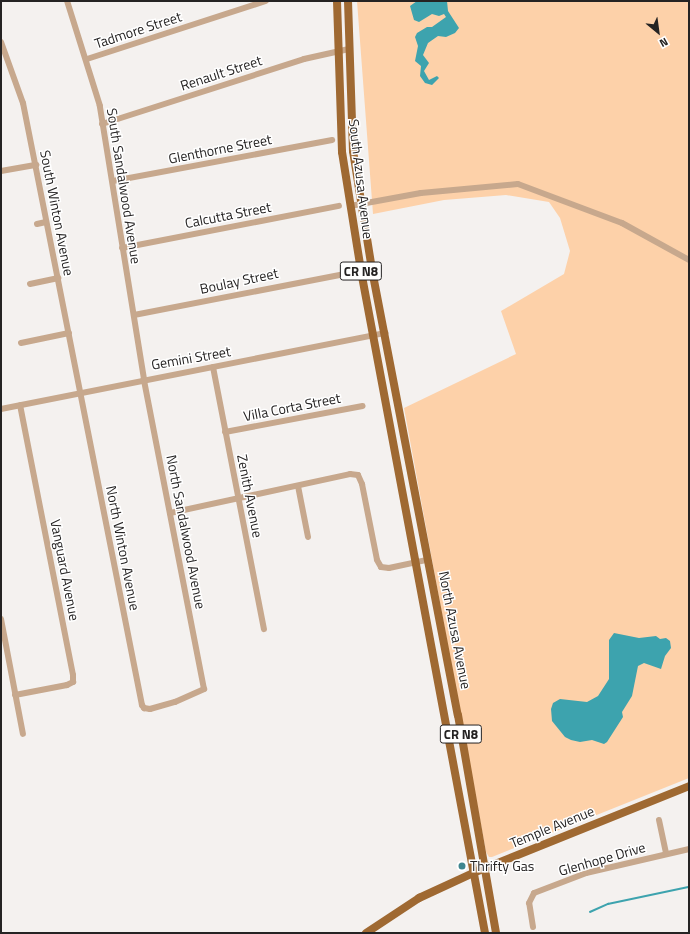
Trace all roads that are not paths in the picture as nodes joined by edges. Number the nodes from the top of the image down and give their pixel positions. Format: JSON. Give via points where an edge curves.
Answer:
{"nodes":[{"id":1,"x":68,"y":1,"type":"edge"},
{"id":2,"x":266,"y":1,"type":"edge"},
{"id":3,"x":337,"y":1,"type":"edge"},
{"id":4,"x":348,"y":1,"type":"edge"},
{"id":5,"x":1,"y":42,"type":"edge"},
{"id":6,"x":349,"y":49,"type":"junction"},
{"id":7,"x":338,"y":51,"type":"junction"},
{"id":8,"x":87,"y":59,"type":"junction"},
{"id":9,"x":102,"y":124,"type":"junction"},
{"id":10,"x":332,"y":140,"type":"dead end"},
{"id":11,"x":36,"y":165,"type":"junction"},
{"id":12,"x":1,"y":171,"type":"edge"},
{"id":13,"x":113,"y":182,"type":"junction"},
{"id":14,"x":362,"y":204,"type":"junction"},
{"id":15,"x":338,"y":206,"type":"dead end"},
{"id":16,"x":350,"y":206,"type":"junction"},
{"id":17,"x":46,"y":222,"type":"junction"},
{"id":18,"x":37,"y":224,"type":"dead end"},
{"id":19,"x":122,"y":248,"type":"junction"},
{"id":20,"x":689,"y":260,"type":"edge"},
{"id":21,"x":350,"y":273,"type":"dead end"},
{"id":22,"x":58,"y":278,"type":"junction"},
{"id":23,"x":30,"y":284,"type":"dead end"},
{"id":24,"x":134,"y":315,"type":"junction"},
{"id":25,"x":69,"y":333,"type":"junction"},
{"id":26,"x":386,"y":333,"type":"junction"},
{"id":27,"x":372,"y":336,"type":"junction"},
{"id":28,"x":21,"y":343,"type":"dead end"},
{"id":29,"x":213,"y":367,"type":"junction"},
{"id":30,"x":144,"y":379,"type":"junction"},
{"id":31,"x":380,"y":380,"type":"junction"},
{"id":32,"x":81,"y":392,"type":"junction"},
{"id":33,"x":399,"y":402,"type":"junction"},
{"id":34,"x":20,"y":405,"type":"junction"},
{"id":35,"x":363,"y":406,"type":"dead end"},
{"id":36,"x":1,"y":409,"type":"edge"},
{"id":37,"x":225,"y":432,"type":"junction"},
{"id":38,"x":298,"y":486,"type":"junction"},
{"id":39,"x":238,"y":497,"type":"junction"},
{"id":40,"x":170,"y":513,"type":"junction"},
{"id":41,"x":308,"y":537,"type":"dead end"},
{"id":42,"x":428,"y":560,"type":"junction"},
{"id":43,"x":416,"y":563,"type":"junction"},
{"id":44,"x":1,"y":619,"type":"edge"},
{"id":45,"x":264,"y":629,"type":"dead end"},
{"id":46,"x":204,"y":689,"type":"joint"},
{"id":47,"x":16,"y":695,"type":"junction"},
{"id":48,"x":23,"y":734,"type":"dead end"},
{"id":49,"x":689,"y":786,"type":"edge"},
{"id":50,"x":659,"y":820,"type":"dead end"},
{"id":51,"x":689,"y":849,"type":"edge"},
{"id":52,"x":666,"y":854,"type":"junction"},
{"id":53,"x":484,"y":868,"type":"junction"},
{"id":54,"x":473,"y":873,"type":"junction"},
{"id":55,"x":533,"y":927,"type":"dead end"},
{"id":56,"x":366,"y":933,"type":"edge"},
{"id":57,"x":485,"y":933,"type":"edge"},
{"id":58,"x":496,"y":933,"type":"edge"}],
"edges":[{"from":1,"to":8,"type":"street","name":"South Sandalwood Avenue"},
{"from":2,"to":8,"type":"street","name":"Tadmore Street"},
{"from":3,"to":7,"type":"main road","name":"South Azusa Avenue","number":"CR N8"},
{"from":4,"to":6,"type":"main road","name":"South Azusa Avenue","number":"CR N8"},
{"from":5,"to":11,"type":"street","name":"South Winton Avenue","via":[[23,103]]},
{"from":6,"to":7,"type":"street","name":"Renault Street"},
{"from":6,"to":14,"type":"main road","name":"South Azusa Avenue","number":"CR N8","via":[[353,151]]},
{"from":7,"to":9,"type":"street","name":"Renault Street","via":[[304,59]]},
{"from":7,"to":16,"type":"main road","name":"South Azusa Avenue","number":"CR N8","via":[[342,146]]},
{"from":8,"to":9,"type":"street","name":"South Sandalwood Avenue","via":[[96,86]]},
{"from":9,"to":13,"type":"street","name":"South Sandalwood Avenue"},
{"from":10,"to":13,"type":"street","name":"Glenthorne Street"},
{"from":11,"to":12,"type":"street"},
{"from":11,"to":17,"type":"street","name":"South Winton Avenue"},
{"from":13,"to":19,"type":"street","name":"South Sandalwood Avenue"},
{"from":14,"to":16,"type":"street"},
{"from":14,"to":20,"type":"street","via":[[421,193],[518,184],[622,223]]},
{"from":14,"to":26,"type":"main road","name":"South Azusa Avenue","number":"CR N8","via":[[372,270]]},
{"from":15,"to":19,"type":"street","name":"Calcutta Street"},
{"from":16,"to":27,"type":"main road","name":"South Azusa Avenue","number":"CR N8"},
{"from":17,"to":18,"type":"street"},
{"from":17,"to":22,"type":"street","name":"South Winton Avenue"},
{"from":19,"to":24,"type":"street","name":"South Sandalwood Avenue"},
{"from":21,"to":24,"type":"street","name":"Boulay Street"},
{"from":22,"to":23,"type":"street"},
{"from":22,"to":25,"type":"street","name":"South Winton Avenue"},
{"from":24,"to":30,"type":"street","name":"South Sandalwood Avenue"},
{"from":25,"to":28,"type":"street"},
{"from":25,"to":32,"type":"street","name":"South Winton Avenue"},
{"from":26,"to":27,"type":"street","name":"Gemini Street"},
{"from":26,"to":33,"type":"main road","name":"North Azusa Avenue","number":"CR N8"},
{"from":27,"to":29,"type":"street","name":"Gemini Street"},
{"from":27,"to":31,"type":"main road","name":"North Azusa Avenue","number":"CR N8"},
{"from":29,"to":30,"type":"street","name":"Gemini Street"},
{"from":29,"to":37,"type":"street","name":"Zenith Avenue"},
{"from":30,"to":32,"type":"street","name":"Gemini Street"},
{"from":30,"to":40,"type":"street","name":"North Sandalwood Avenue"},
{"from":31,"to":33,"type":"main road","via":[[390,397]]},
{"from":31,"to":43,"type":"main road","name":"North Azusa Avenue","number":"CR N8"},
{"from":32,"to":34,"type":"street","name":"Gemini Street"},
{"from":32,"to":46,"type":"street","name":"North Winton Avenue","via":[[144,708],[150,709],[176,702]]},
{"from":33,"to":42,"type":"main road","name":"North Azusa Avenue","number":"CR N8"},
{"from":34,"to":36,"type":"street","name":"Gemini Street"},
{"from":34,"to":47,"type":"street","name":"Vanguard Avenue","via":[[73,675],[72,682],[67,685]]},
{"from":35,"to":37,"type":"street","name":"Villa Corta Street"},
{"from":37,"to":39,"type":"street","name":"Zenith Avenue"},
{"from":38,"to":39,"type":"street"},
{"from":38,"to":41,"type":"street"},
{"from":38,"to":43,"type":"street","via":[[350,474],[358,475],[362,484],[376,560],[380,567]]},
{"from":39,"to":40,"type":"street"},
{"from":39,"to":45,"type":"street","name":"Zenith Avenue"},
{"from":40,"to":46,"type":"street","name":"North Sandalwood Avenue"},
{"from":42,"to":43,"type":"street"},
{"from":42,"to":53,"type":"main road","name":"North Azusa Avenue","number":"CR N8"},
{"from":43,"to":54,"type":"main road","name":"North Azusa Avenue","number":"CR N8"},
{"from":44,"to":47,"type":"street"},
{"from":47,"to":48,"type":"street"},
{"from":49,"to":53,"type":"main road","name":"Temple Avenue"},
{"from":50,"to":52,"type":"street"},
{"from":51,"to":52,"type":"street","name":"Glenhope Drive"},
{"from":52,"to":55,"type":"street","name":"Glenhope Drive","via":[[586,873],[534,893],[529,902]]},
{"from":53,"to":54,"type":"main road","name":"Temple Avenue"},
{"from":53,"to":58,"type":"main road","name":"North Azusa Avenue","number":"CR N8"},
{"from":54,"to":56,"type":"main road","name":"Temple Avenue","via":[[418,898]]},
{"from":54,"to":57,"type":"main road","name":"North Azusa Avenue","number":"CR N8"}]}
